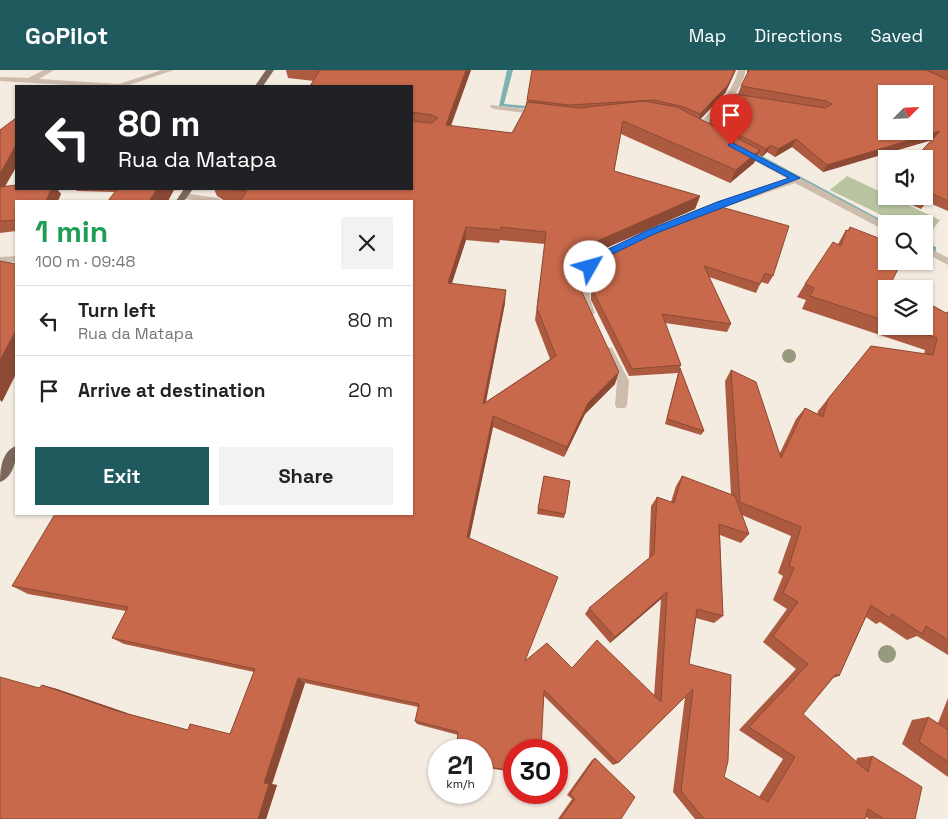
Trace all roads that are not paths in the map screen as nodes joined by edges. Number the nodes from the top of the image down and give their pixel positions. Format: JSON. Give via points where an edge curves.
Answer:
{"nodes":[{"id":1,"x":50,"y":70,"type":"edge"},
{"id":2,"x":170,"y":70,"type":"edge"},
{"id":3,"x":270,"y":70,"type":"edge"},
{"id":4,"x":742,"y":70,"type":"edge"},
{"id":5,"x":148,"y":73,"type":"edge"},
{"id":6,"x":0,"y":79,"type":"edge"},
{"id":7,"x":31,"y":80,"type":"junction"},
{"id":8,"x":105,"y":85,"type":"edge"},
{"id":9,"x":122,"y":85,"type":"edge"},
{"id":10,"x":260,"y":85,"type":"edge"},
{"id":11,"x":730,"y":96,"type":"junction"},
{"id":12,"x":739,"y":98,"type":"edge"},
{"id":13,"x":494,"y":107,"type":"dead end"},
{"id":14,"x":549,"y":114,"type":"edge"},
{"id":15,"x":708,"y":132,"type":"edge"},
{"id":16,"x":734,"y":146,"type":"edge"},
{"id":17,"x":796,"y":178,"type":"junction"},
{"id":18,"x":184,"y":195,"type":"edge"},
{"id":19,"x":212,"y":200,"type":"edge"},
{"id":20,"x":694,"y":215,"type":"edge"},
{"id":21,"x":878,"y":224,"type":"edge"},
{"id":22,"x":628,"y":244,"type":"edge"},
{"id":23,"x":933,"y":253,"type":"edge"},
{"id":24,"x":15,"y":259,"type":"edge"},
{"id":25,"x":0,"y":260,"type":"edge"},
{"id":26,"x":948,"y":262,"type":"edge"},
{"id":27,"x":597,"y":327,"type":"edge"},
{"id":28,"x":606,"y":345,"type":"edge"},
{"id":29,"x":621,"y":405,"type":"dead end"},
{"id":30,"x":15,"y":453,"type":"edge"},
{"id":31,"x":0,"y":476,"type":"edge"}],
"edges":[{"from":1,"to":7,"type":"street"},
{"from":2,"to":5,"type":"street"},
{"from":3,"to":10,"type":"main road"},
{"from":4,"to":11,"type":"street","via":[[742,76]]},
{"from":5,"to":9,"type":"street"},
{"from":6,"to":7,"type":"street"},
{"from":7,"to":8,"type":"street"},
{"from":11,"to":12,"type":"street"},
{"from":11,"to":15,"type":"street","via":[[695,126]]},
{"from":13,"to":14,"type":"street"},
{"from":16,"to":17,"type":"street"},
{"from":17,"to":20,"type":"street"},
{"from":17,"to":21,"type":"street"},
{"from":18,"to":19,"type":"street"},
{"from":22,"to":27,"type":"street","via":[[597,258],[584,276],[584,300]]},
{"from":23,"to":26,"type":"street"},
{"from":24,"to":25,"type":"street"},
{"from":28,"to":29,"type":"street","via":[[623,381]]},
{"from":30,"to":31,"type":"main road"}]}
